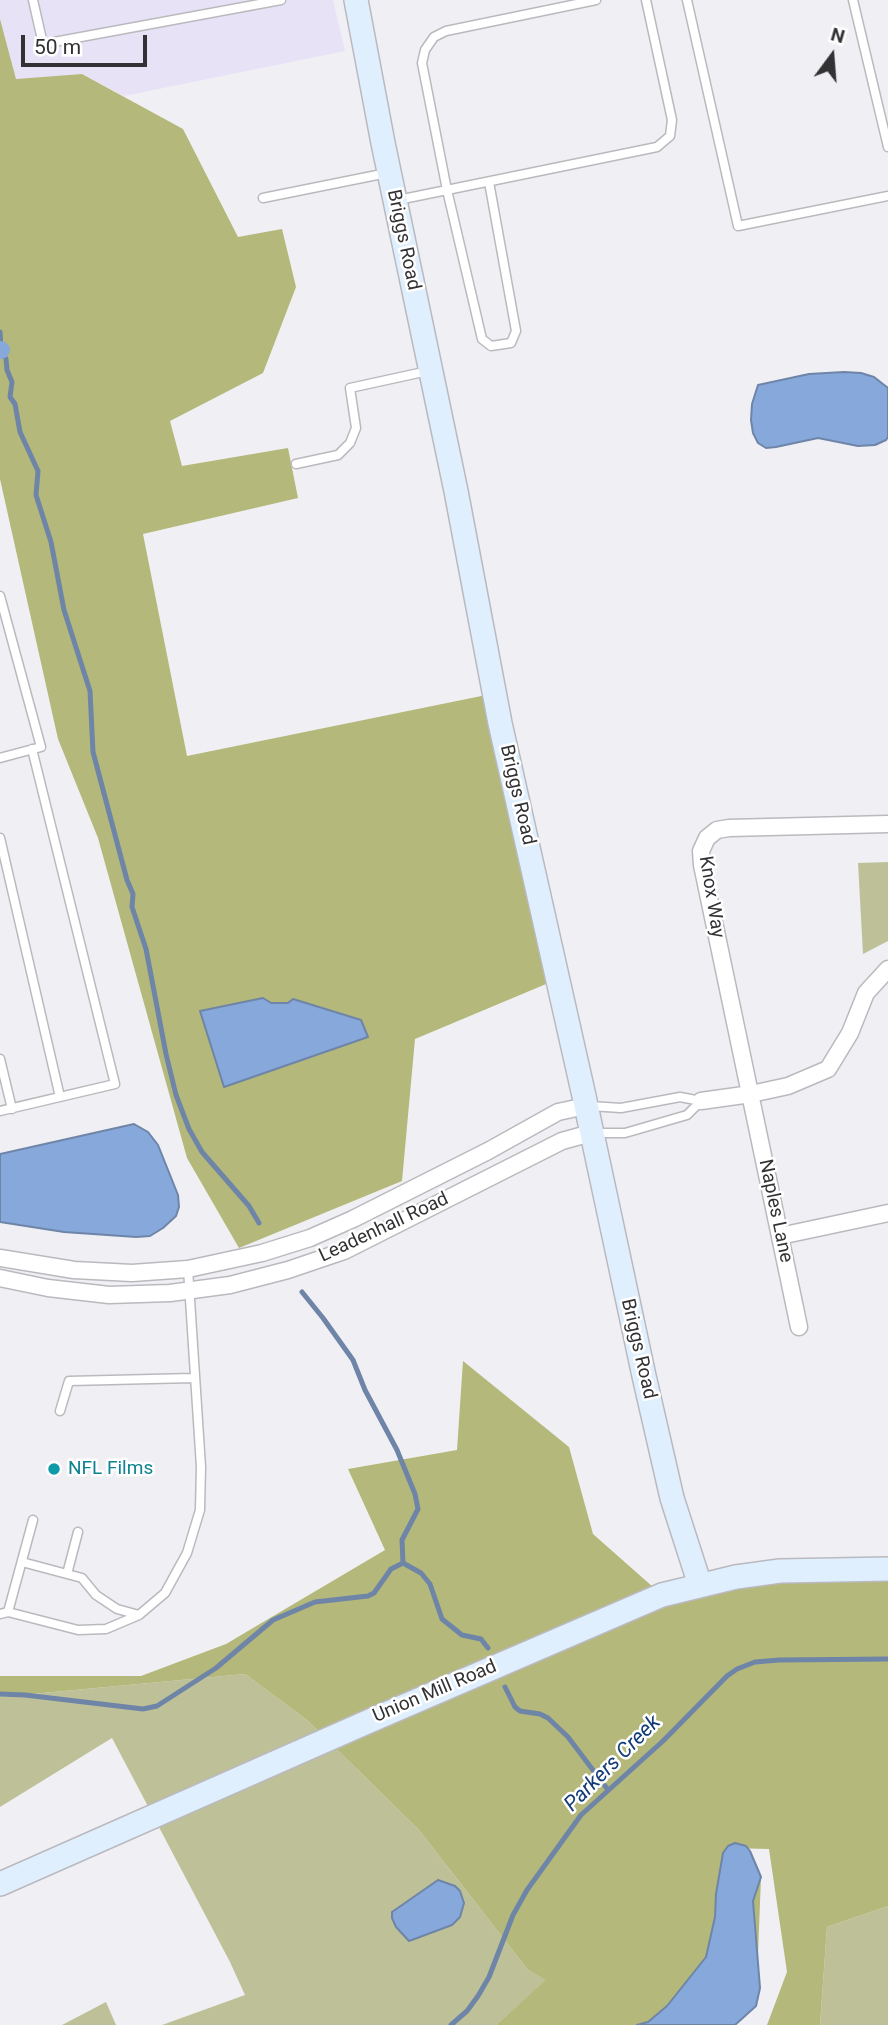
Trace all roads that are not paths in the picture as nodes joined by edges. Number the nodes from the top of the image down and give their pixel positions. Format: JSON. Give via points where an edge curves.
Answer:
{"nodes":[{"id":1,"x":33,"y":0,"type":"edge"},
{"id":2,"x":281,"y":0,"type":"edge"},
{"id":3,"x":356,"y":0,"type":"edge"},
{"id":4,"x":596,"y":0,"type":"edge"},
{"id":5,"x":646,"y":0,"type":"edge"},
{"id":6,"x":687,"y":0,"type":"edge"},
{"id":7,"x":853,"y":0,"type":"edge"},
{"id":8,"x":888,"y":147,"type":"edge"},
{"id":9,"x":389,"y":172,"type":"junction"},
{"id":10,"x":489,"y":181,"type":"junction"},
{"id":11,"x":447,"y":190,"type":"junction"},
{"id":12,"x":888,"y":195,"type":"edge"},
{"id":13,"x":263,"y":198,"type":"dead end"},
{"id":14,"x":395,"y":201,"type":"junction"},
{"id":15,"x":431,"y":371,"type":"junction"},
{"id":16,"x":296,"y":464,"type":"dead end"},
{"id":17,"x":0,"y":596,"type":"edge"},
{"id":18,"x":32,"y":749,"type":"junction"},
{"id":19,"x":0,"y":758,"type":"edge"},
{"id":20,"x":888,"y":824,"type":"edge"},
{"id":21,"x":0,"y":838,"type":"edge"},
{"id":22,"x":888,"y":969,"type":"edge"},
{"id":23,"x":0,"y":1059,"type":"edge"},
{"id":24,"x":751,"y":1094,"type":"junction"},
{"id":25,"x":60,"y":1097,"type":"junction"},
{"id":26,"x":701,"y":1101,"type":"junction"},
{"id":27,"x":586,"y":1106,"type":"junction"},
{"id":28,"x":12,"y":1109,"type":"junction"},
{"id":29,"x":0,"y":1111,"type":"edge"},
{"id":30,"x":591,"y":1133,"type":"junction"},
{"id":31,"x":888,"y":1213,"type":"edge"},
{"id":32,"x":780,"y":1236,"type":"junction"},
{"id":33,"x":0,"y":1258,"type":"edge"},
{"id":34,"x":188,"y":1269,"type":"junction"},
{"id":35,"x":0,"y":1278,"type":"edge"},
{"id":36,"x":188,"y":1291,"type":"junction"},
{"id":37,"x":799,"y":1327,"type":"dead end"},
{"id":38,"x":193,"y":1378,"type":"junction"},
{"id":39,"x":60,"y":1411,"type":"dead end"},
{"id":40,"x":33,"y":1520,"type":"dead end"},
{"id":41,"x":78,"y":1532,"type":"dead end"},
{"id":42,"x":22,"y":1562,"type":"junction"},
{"id":43,"x":888,"y":1569,"type":"edge"},
{"id":44,"x":67,"y":1574,"type":"junction"},
{"id":45,"x":700,"y":1585,"type":"junction"},
{"id":46,"x":4,"y":1613,"type":"edge"},
{"id":47,"x":139,"y":1615,"type":"junction"},
{"id":48,"x":0,"y":1884,"type":"edge"}],
"edges":[{"from":1,"to":2,"type":"lane","via":[[43,44]]},
{"from":3,"to":9,"type":"street","name":"Briggs Road"},
{"from":4,"to":11,"type":"lane","via":[[433,37],[422,63]]},
{"from":5,"to":10,"type":"lane","via":[[672,120],[670,136],[657,147]]},
{"from":6,"to":12,"type":"lane","via":[[738,226]]},
{"from":7,"to":8,"type":"lane"},
{"from":9,"to":13,"type":"lane"},
{"from":9,"to":14,"type":"street","name":"Briggs Road"},
{"from":10,"to":11,"type":"lane"},
{"from":10,"to":11,"type":"lane","via":[[516,331],[511,343],[491,346],[482,339]]},
{"from":11,"to":14,"type":"lane"},
{"from":14,"to":15,"type":"street","name":"Briggs Road"},
{"from":15,"to":16,"type":"lane","via":[[350,388],[356,428],[350,443],[338,455]]},
{"from":15,"to":27,"type":"street","name":"Briggs Road","via":[[500,723]]},
{"from":17,"to":18,"type":"lane","via":[[41,747]]},
{"from":18,"to":19,"type":"lane"},
{"from":18,"to":25,"type":"lane","via":[[115,1084]]},
{"from":20,"to":24,"type":"street","name":"Knox Way","via":[[729,828],[707,838],[701,851],[702,865]]},
{"from":21,"to":25,"type":"lane"},
{"from":22,"to":24,"type":"street","via":[[866,993],[850,1033],[828,1069],[788,1086]]},
{"from":23,"to":28,"type":"lane"},
{"from":24,"to":26,"type":"street"},
{"from":24,"to":32,"type":"street","name":"Naples Lane"},
{"from":25,"to":28,"type":"lane"},
{"from":26,"to":27,"type":"lane","via":[[680,1097],[621,1108]]},
{"from":26,"to":30,"type":"lane","via":[[687,1115],[625,1133]]},
{"from":27,"to":30,"type":"street","name":"Briggs Road"},
{"from":27,"to":34,"type":"street","name":"Leadenhall Road","via":[[558,1112],[332,1229],[262,1253]]},
{"from":28,"to":29,"type":"lane"},
{"from":30,"to":36,"type":"street","name":"Leadenhall Road","via":[[562,1140],[344,1251],[230,1285]]},
{"from":30,"to":45,"type":"street","name":"Briggs Road","via":[[672,1498]]},
{"from":31,"to":32,"type":"street"},
{"from":32,"to":37,"type":"street","name":"Naples Lane"},
{"from":33,"to":34,"type":"street","name":"Leadenhall Road","via":[[103,1272]]},
{"from":34,"to":36,"type":"lane"},
{"from":35,"to":36,"type":"street","name":"Leadenhall Road","via":[[109,1295]]},
{"from":36,"to":38,"type":"lane"},
{"from":38,"to":39,"type":"lane","via":[[69,1381]]},
{"from":38,"to":47,"type":"lane","via":[[200,1510],[187,1553],[165,1593]]},
{"from":40,"to":42,"type":"lane"},
{"from":41,"to":44,"type":"lane"},
{"from":42,"to":44,"type":"lane"},
{"from":42,"to":46,"type":"lane"},
{"from":43,"to":45,"type":"street","name":"Union Mill Road","via":[[780,1571]]},
{"from":44,"to":47,"type":"lane","via":[[82,1578],[117,1609]]},
{"from":45,"to":48,"type":"street","name":"Union Mill Road","via":[[622,1612]]},
{"from":46,"to":47,"type":"lane","via":[[78,1630],[106,1629]]}]}
